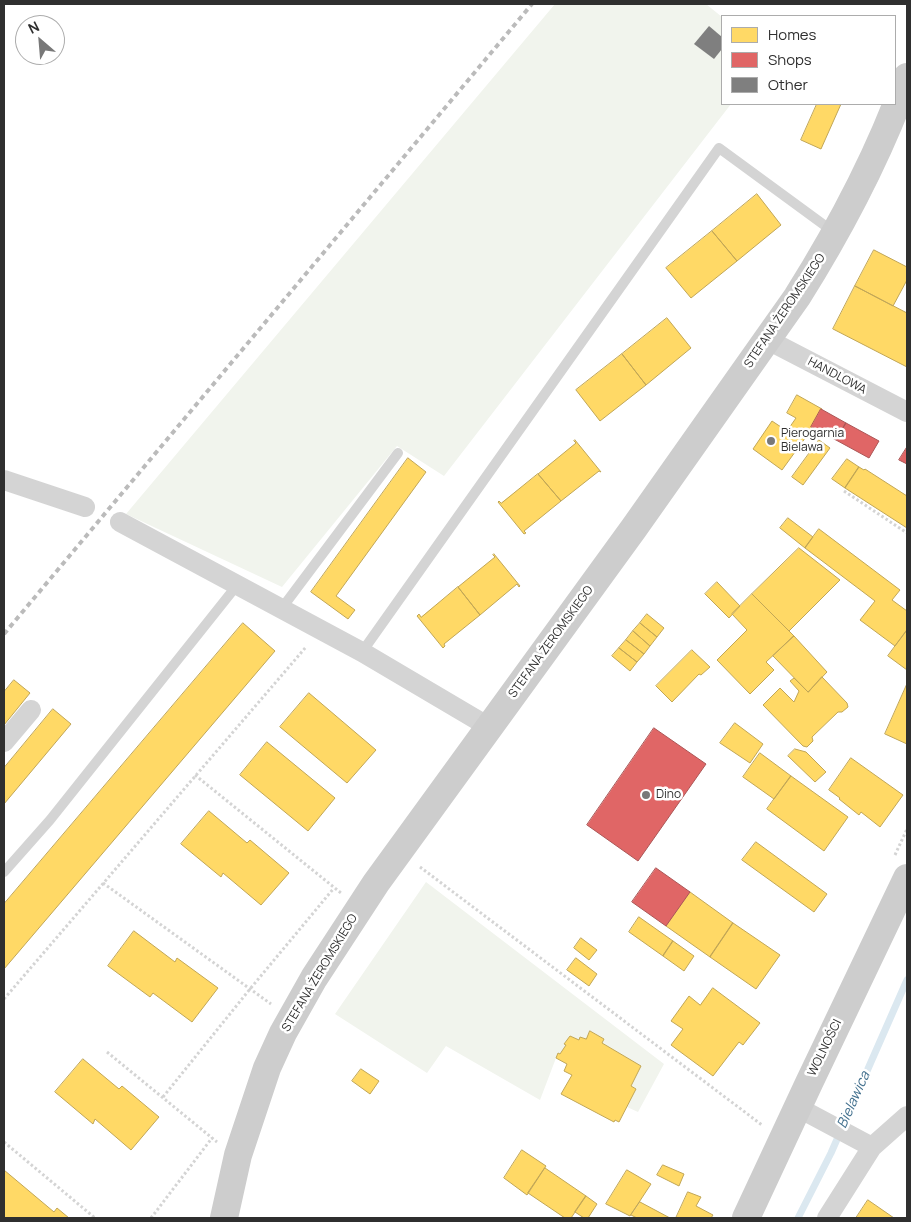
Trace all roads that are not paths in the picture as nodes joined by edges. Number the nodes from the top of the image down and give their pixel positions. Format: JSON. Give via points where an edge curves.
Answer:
{"nodes":[{"id":1,"x":907,"y":77,"type":"edge"},
{"id":2,"x":836,"y":233,"type":"junction"},
{"id":3,"x":768,"y":340,"type":"junction"},
{"id":4,"x":907,"y":412,"type":"edge"},
{"id":5,"x":398,"y":453,"type":"dead end"},
{"id":6,"x":4,"y":480,"type":"edge"},
{"id":7,"x":85,"y":507,"type":"dead end"},
{"id":8,"x":120,"y":522,"type":"dead end"},
{"id":9,"x":238,"y":584,"type":"junction"},
{"id":10,"x":282,"y":608,"type":"junction"},
{"id":11,"x":362,"y":652,"type":"junction"},
{"id":12,"x":31,"y":710,"type":"dead end"},
{"id":13,"x":489,"y":727,"type":"junction"},
{"id":14,"x":4,"y":742,"type":"edge"},
{"id":15,"x":4,"y":872,"type":"edge"},
{"id":16,"x":907,"y":878,"type":"edge"},
{"id":17,"x":797,"y":1107,"type":"junction"},
{"id":18,"x":907,"y":1116,"type":"edge"},
{"id":19,"x":864,"y":1142,"type":"junction"},
{"id":20,"x":224,"y":1218,"type":"edge"},
{"id":21,"x":746,"y":1218,"type":"edge"},
{"id":22,"x":827,"y":1218,"type":"edge"}],
"edges":[{"from":1,"to":2,"type":"street","name":"STEFANA ŻEROMSKIEGO","via":[[869,170]]},
{"from":2,"to":3,"type":"street","name":"STEFANA ŻEROMSKIEGO"},
{"from":2,"to":11,"type":"lane","via":[[719,148]]},
{"from":3,"to":4,"type":"street","name":"HANDLOWA"},
{"from":3,"to":13,"type":"street","name":"STEFANA ŻEROMSKIEGO"},
{"from":5,"to":10,"type":"lane"},
{"from":6,"to":7,"type":"street"},
{"from":8,"to":9,"type":"street"},
{"from":9,"to":10,"type":"street"},
{"from":9,"to":15,"type":"lane","via":[[50,820]]},
{"from":10,"to":11,"type":"street"},
{"from":11,"to":13,"type":"street"},
{"from":12,"to":14,"type":"street"},
{"from":13,"to":20,"type":"street","name":"STEFANA ŻEROMSKIEGO","via":[[376,883],[286,1027],[250,1116]]},
{"from":16,"to":17,"type":"street","name":"WOLNOŚCI"},
{"from":17,"to":19,"type":"street"},
{"from":17,"to":21,"type":"street","name":"WOLNOŚCI"},
{"from":18,"to":19,"type":"street"},
{"from":19,"to":22,"type":"street"}]}
